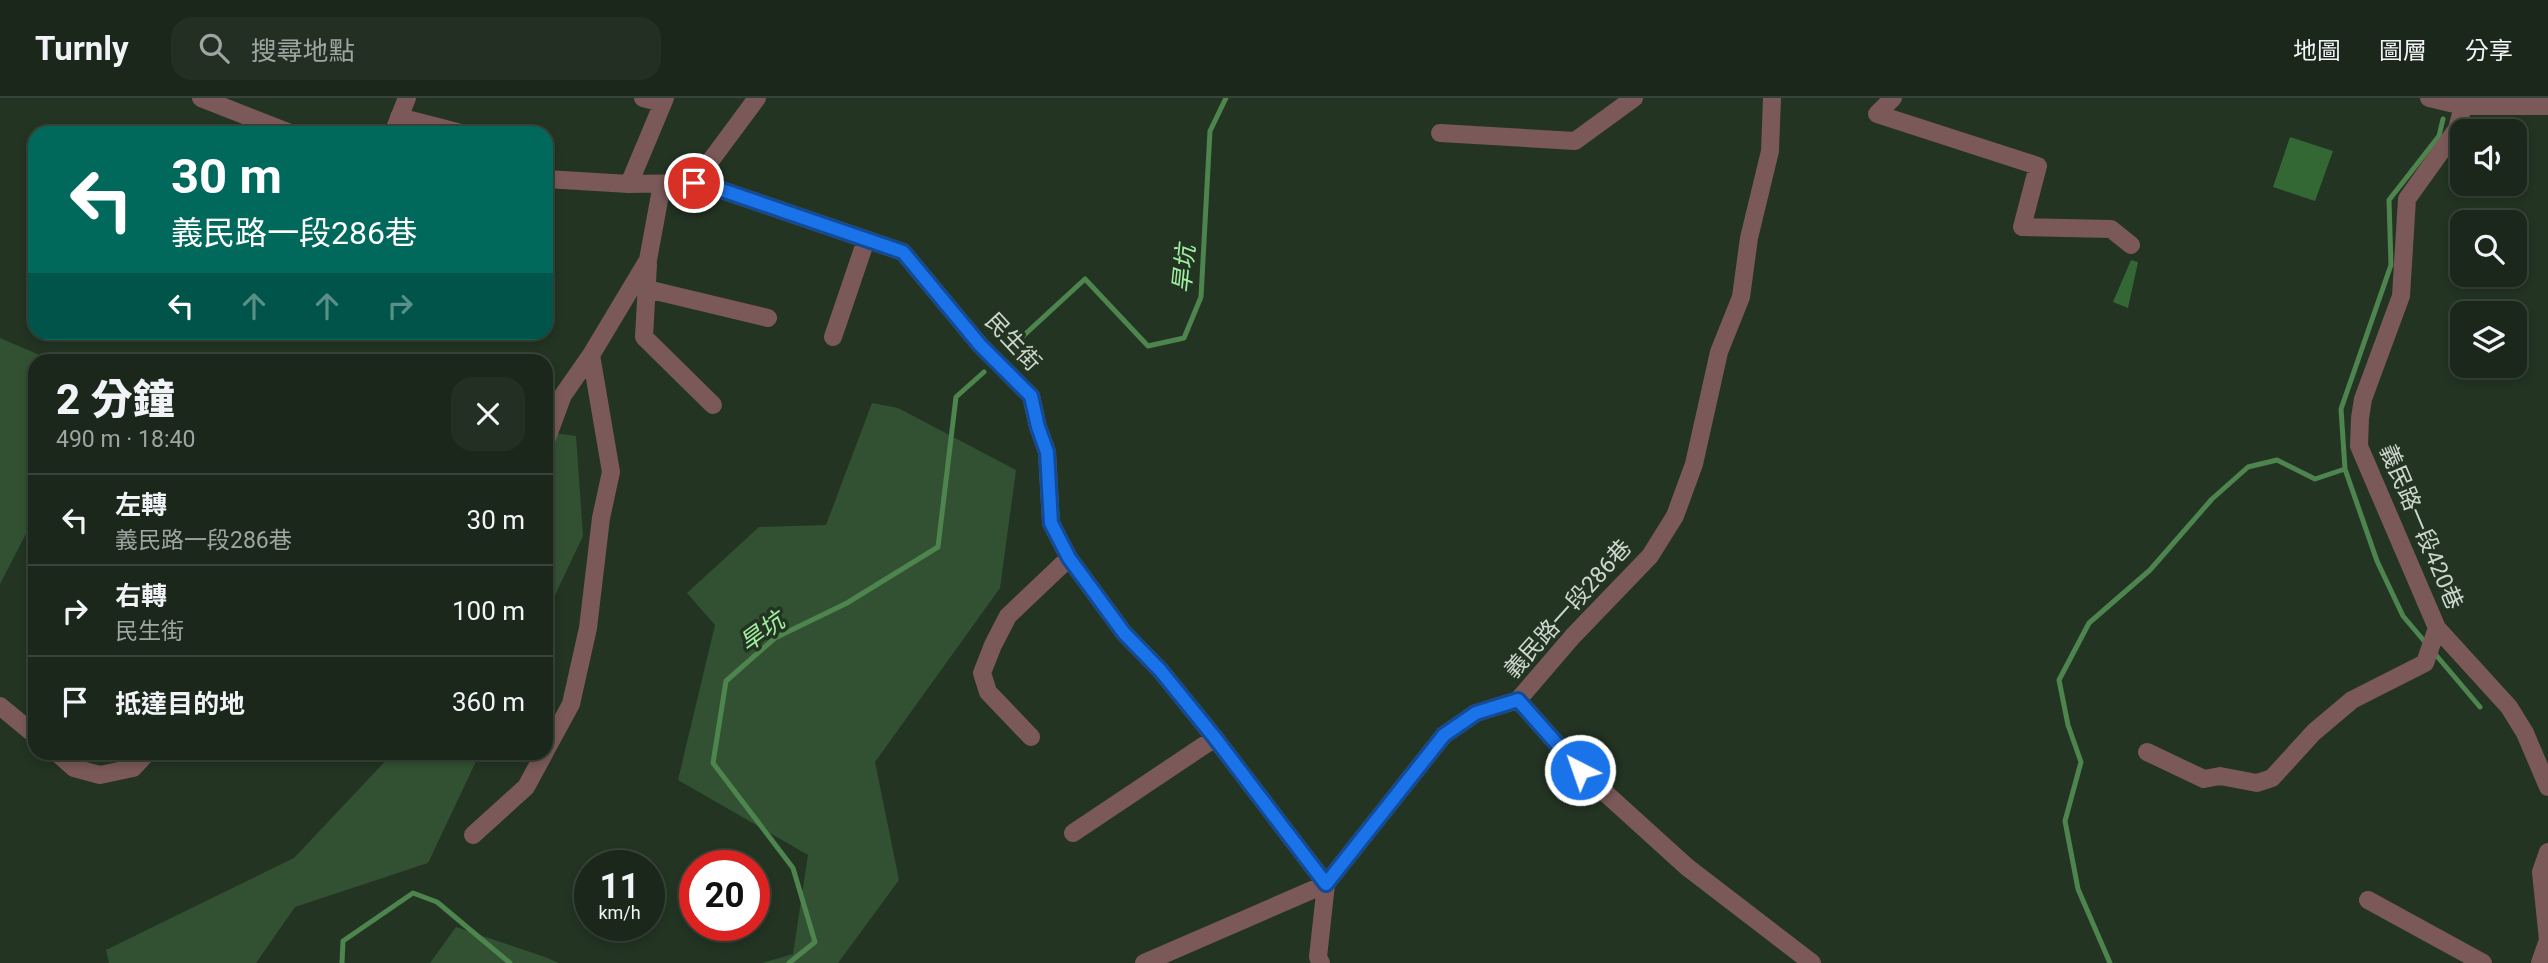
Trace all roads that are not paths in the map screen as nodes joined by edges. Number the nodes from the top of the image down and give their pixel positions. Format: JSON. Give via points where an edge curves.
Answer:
{"nodes":[{"id":1,"x":201,"y":98,"type":"edge"},
{"id":2,"x":407,"y":98,"type":"edge"},
{"id":3,"x":643,"y":98,"type":"edge"},
{"id":4,"x":757,"y":98,"type":"edge"},
{"id":5,"x":1634,"y":98,"type":"edge"},
{"id":6,"x":1772,"y":98,"type":"edge"},
{"id":7,"x":1893,"y":98,"type":"edge"},
{"id":8,"x":2429,"y":98,"type":"edge"},
{"id":9,"x":663,"y":101,"type":"edge"},
{"id":10,"x":2463,"y":106,"type":"junction"},
{"id":11,"x":2548,"y":106,"type":"edge"},
{"id":12,"x":396,"y":125,"type":"edge"},
{"id":13,"x":272,"y":126,"type":"edge"},
{"id":14,"x":1440,"y":132,"type":"dead end"},
{"id":15,"x":553,"y":179,"type":"edge"},
{"id":16,"x":694,"y":183,"type":"junction"},
{"id":17,"x":629,"y":184,"type":"junction"},
{"id":18,"x":662,"y":184,"type":"junction"},
{"id":19,"x":866,"y":240,"type":"junction"},
{"id":20,"x":2131,"y":245,"type":"dead end"},
{"id":21,"x":648,"y":260,"type":"junction"},
{"id":22,"x":647,"y":289,"type":"junction"},
{"id":23,"x":768,"y":318,"type":"dead end"},
{"id":24,"x":833,"y":337,"type":"dead end"},
{"id":25,"x":591,"y":355,"type":"junction"},
{"id":26,"x":713,"y":405,"type":"dead end"},
{"id":27,"x":553,"y":422,"type":"edge"},
{"id":28,"x":1069,"y":558,"type":"junction"},
{"id":29,"x":2437,"y":628,"type":"junction"},
{"id":30,"x":1518,"y":700,"type":"junction"},
{"id":31,"x":0,"y":706,"type":"edge"},
{"id":32,"x":28,"y":729,"type":"edge"},
{"id":33,"x":553,"y":737,"type":"edge"},
{"id":34,"x":1031,"y":737,"type":"dead end"},
{"id":35,"x":1215,"y":738,"type":"junction"},
{"id":36,"x":2147,"y":752,"type":"dead end"},
{"id":37,"x":65,"y":760,"type":"edge"},
{"id":38,"x":140,"y":760,"type":"edge"},
{"id":39,"x":540,"y":760,"type":"edge"},
{"id":40,"x":2548,"y":787,"type":"edge"},
{"id":41,"x":1073,"y":833,"type":"dead end"},
{"id":42,"x":473,"y":835,"type":"dead end"},
{"id":43,"x":2548,"y":852,"type":"edge"},
{"id":44,"x":1326,"y":884,"type":"junction"},
{"id":45,"x":2368,"y":900,"type":"dead end"},
{"id":46,"x":1144,"y":963,"type":"edge"},
{"id":47,"x":1321,"y":963,"type":"edge"},
{"id":48,"x":1812,"y":963,"type":"edge"},
{"id":49,"x":2483,"y":963,"type":"edge"},
{"id":50,"x":2540,"y":963,"type":"edge"}],
"edges":[{"from":1,"to":13,"type":"street"},
{"from":2,"to":12,"type":"street"},
{"from":3,"to":9,"type":"street"},
{"from":4,"to":16,"type":"street"},
{"from":5,"to":14,"type":"street","via":[[1574,141]]},
{"from":6,"to":30,"type":"street","name":"義民路一段286巷","via":[[1770,151],[1741,297],[1719,352],[1694,464],[1675,516],[1650,556]]},
{"from":7,"to":20,"type":"street","via":[[1877,114],[2038,166],[2022,227],[2111,229]]},
{"from":8,"to":10,"type":"street"},
{"from":9,"to":17,"type":"street"},
{"from":10,"to":11,"type":"street"},
{"from":10,"to":29,"type":"street","name":"義民路一段420巷","via":[[2457,129],[2407,198],[2401,296],[2363,398],[2360,418],[2359,446]]},
{"from":15,"to":17,"type":"street","name":"民生街"},
{"from":16,"to":18,"type":"street","name":"民生街"},
{"from":16,"to":19,"type":"street","name":"民生街"},
{"from":17,"to":18,"type":"street","name":"民生街"},
{"from":18,"to":21,"type":"street"},
{"from":19,"to":24,"type":"street"},
{"from":19,"to":28,"type":"street","name":"民生街","via":[[903,252],[980,345],[1031,396],[1047,452],[1051,523]]},
{"from":21,"to":22,"type":"street"},
{"from":21,"to":25,"type":"street"},
{"from":22,"to":23,"type":"street"},
{"from":22,"to":26,"type":"street","via":[[645,337]]},
{"from":25,"to":27,"type":"street","via":[[563,395]]},
{"from":25,"to":33,"type":"street","via":[[611,472],[588,628],[571,704]]},
{"from":28,"to":34,"type":"street","via":[[1008,616],[982,673],[988,692]]},
{"from":28,"to":35,"type":"street","name":"民生街","via":[[1124,633]]},
{"from":29,"to":36,"type":"street","via":[[2425,663],[2352,700],[2314,732],[2272,778],[2257,783],[2220,776],[2204,779]]},
{"from":29,"to":40,"type":"street","name":"義民路一段420巷","via":[[2509,707]]},
{"from":30,"to":44,"type":"street","name":"義民路一段286巷","via":[[1476,713],[1444,735]]},
{"from":30,"to":48,"type":"street","via":[[1580,770],[1687,867]]},
{"from":31,"to":32,"type":"street"},
{"from":35,"to":41,"type":"street"},
{"from":35,"to":44,"type":"street","name":"民生街"},
{"from":37,"to":38,"type":"street","via":[[74,768],[100,775],[133,768]]},
{"from":39,"to":42,"type":"street","via":[[526,787]]},
{"from":43,"to":50,"type":"street","via":[[2541,873],[2548,940]]},
{"from":44,"to":46,"type":"street","name":"義民路一段286巷"},
{"from":44,"to":47,"type":"street"},
{"from":45,"to":49,"type":"street"}]}
